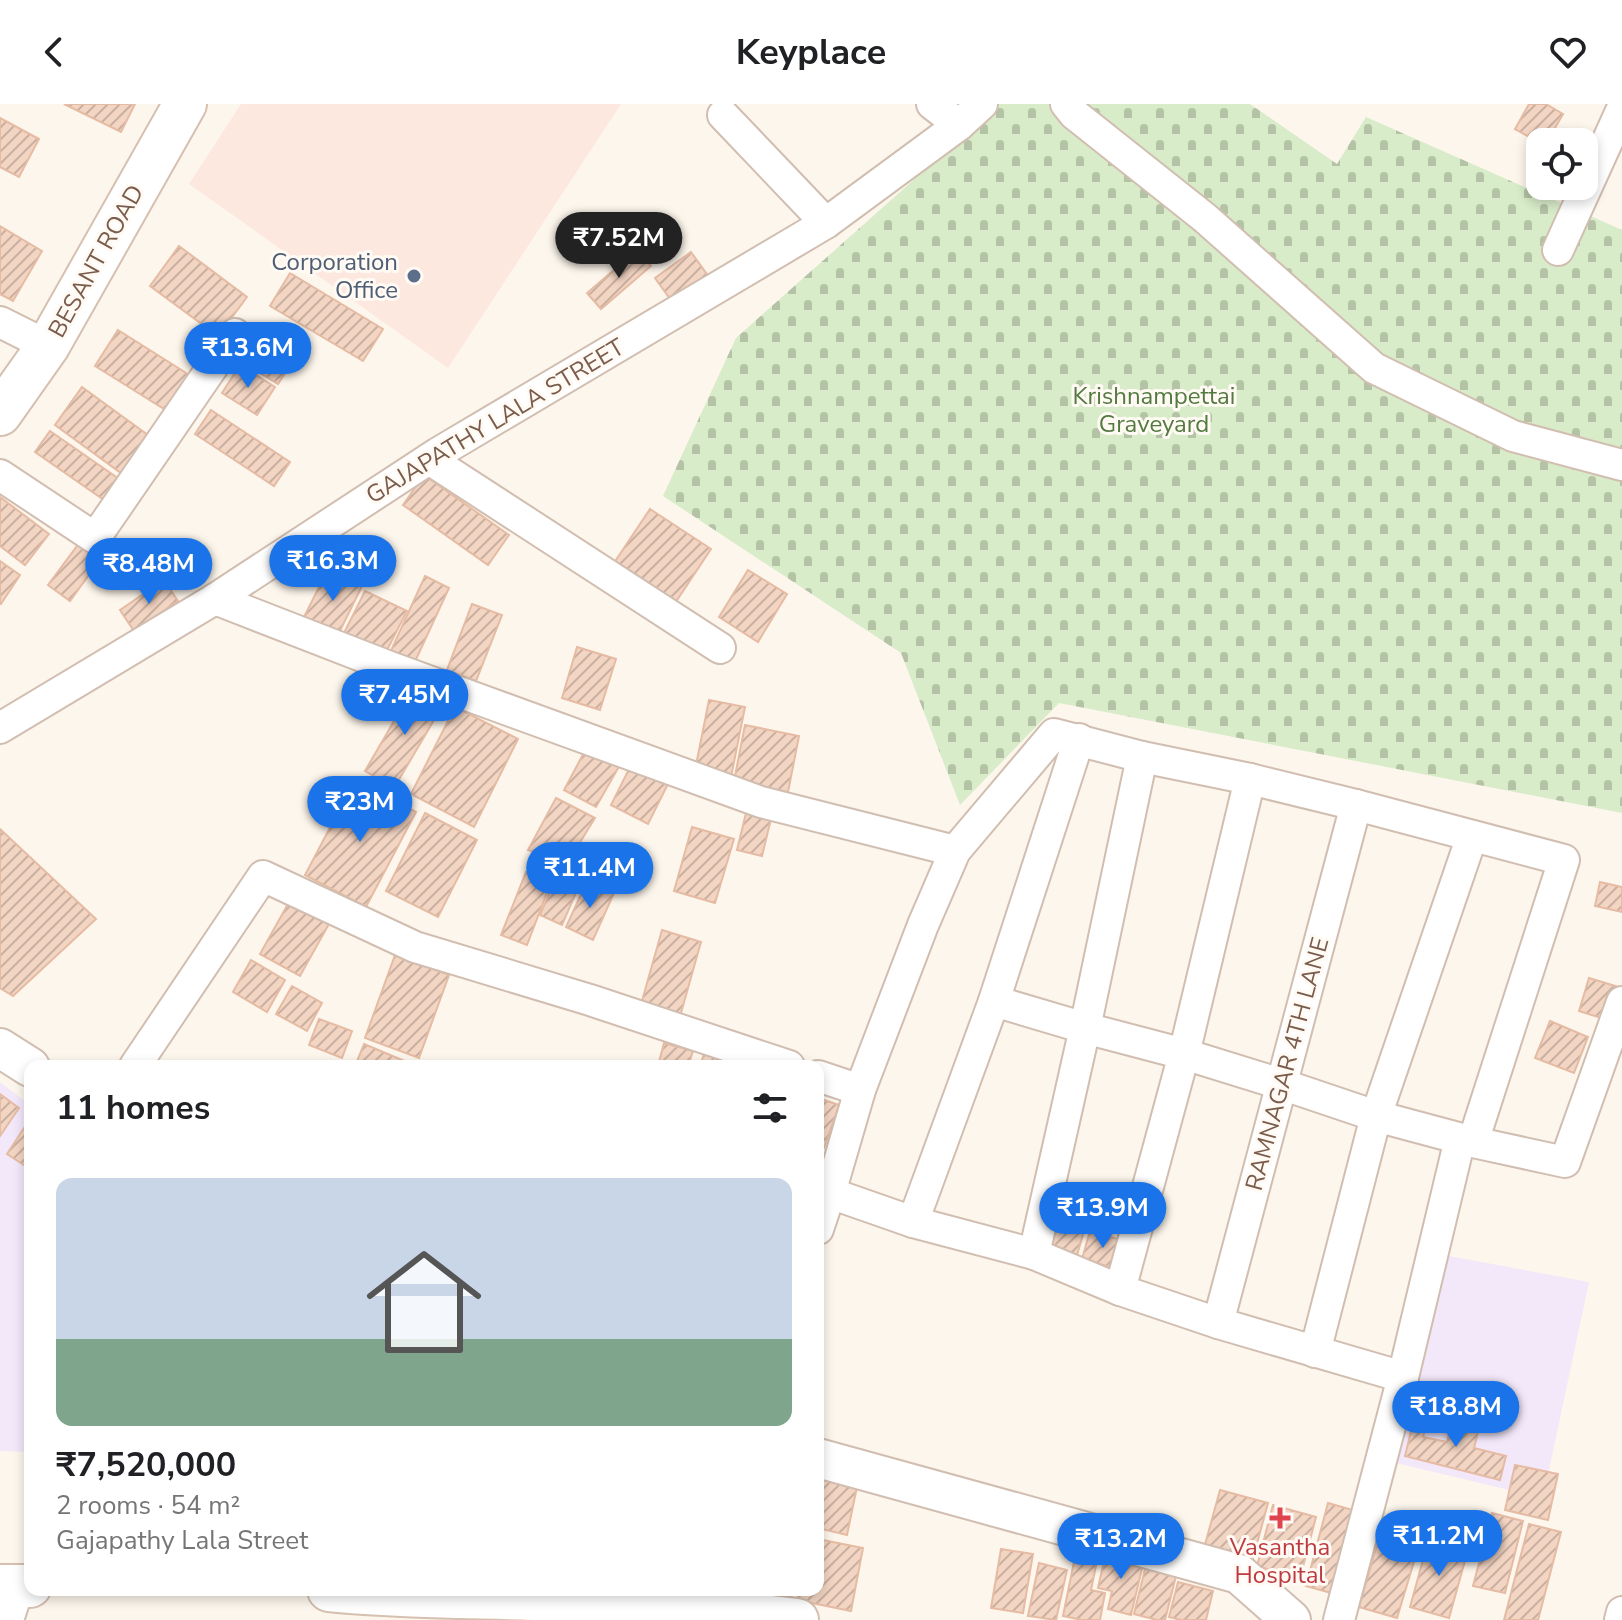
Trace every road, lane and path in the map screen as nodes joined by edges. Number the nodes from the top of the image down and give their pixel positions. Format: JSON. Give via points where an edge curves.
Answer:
{"nodes":[{"id":1,"x":185,"y":104,"type":"edge"},
{"id":2,"x":932,"y":104,"type":"edge"},
{"id":3,"x":982,"y":104,"type":"edge"},
{"id":4,"x":1066,"y":104,"type":"edge"},
{"id":5,"x":1622,"y":109,"type":"edge"},
{"id":6,"x":723,"y":115,"type":"dead end"},
{"id":7,"x":959,"y":125,"type":"junction"},
{"id":8,"x":826,"y":223,"type":"junction"},
{"id":9,"x":1558,"y":250,"type":"dead end"},
{"id":10,"x":0,"y":322,"type":"edge"},
{"id":11,"x":235,"y":334,"type":"dead end"},
{"id":12,"x":48,"y":346,"type":"junction"},
{"id":13,"x":0,"y":414,"type":"edge"},
{"id":14,"x":429,"y":459,"type":"junction"},
{"id":15,"x":1622,"y":465,"type":"edge"},
{"id":16,"x":0,"y":475,"type":"edge"},
{"id":17,"x":215,"y":599,"type":"junction"},
{"id":18,"x":720,"y":648,"type":"dead end"},
{"id":19,"x":0,"y":728,"type":"edge"},
{"id":20,"x":1067,"y":736,"type":"junction"},
{"id":21,"x":1142,"y":757,"type":"junction"},
{"id":22,"x":1250,"y":779,"type":"junction"},
{"id":23,"x":1356,"y":805,"type":"junction"},
{"id":24,"x":1472,"y":836,"type":"junction"},
{"id":25,"x":955,"y":851,"type":"junction"},
{"id":26,"x":994,"y":1001,"type":"junction"},
{"id":27,"x":1622,"y":1002,"type":"edge"},
{"id":28,"x":1085,"y":1028,"type":"junction"},
{"id":29,"x":0,"y":1048,"type":"edge"},
{"id":30,"x":1184,"y":1054,"type":"junction"},
{"id":31,"x":139,"y":1060,"type":"edge"},
{"id":32,"x":771,"y":1060,"type":"edge"},
{"id":33,"x":24,"y":1063,"type":"edge"},
{"id":34,"x":824,"y":1078,"type":"edge"},
{"id":35,"x":1281,"y":1084,"type":"junction"},
{"id":36,"x":860,"y":1090,"type":"junction"},
{"id":37,"x":1376,"y":1116,"type":"junction"},
{"id":38,"x":1467,"y":1140,"type":"junction"},
{"id":39,"x":830,"y":1193,"type":"junction"},
{"id":40,"x":824,"y":1211,"type":"edge"},
{"id":41,"x":913,"y":1222,"type":"junction"},
{"id":42,"x":1034,"y":1254,"type":"junction"},
{"id":43,"x":1120,"y":1290,"type":"junction"},
{"id":44,"x":1218,"y":1323,"type":"junction"},
{"id":45,"x":1315,"y":1352,"type":"junction"},
{"id":46,"x":1403,"y":1377,"type":"junction"},
{"id":47,"x":824,"y":1460,"type":"edge"},
{"id":48,"x":346,"y":1596,"type":"edge"},
{"id":49,"x":597,"y":1596,"type":"edge"},
{"id":50,"x":379,"y":1608,"type":"edge"},
{"id":51,"x":1622,"y":1612,"type":"edge"},
{"id":52,"x":750,"y":1617,"type":"edge"},
{"id":53,"x":797,"y":1620,"type":"edge"},
{"id":54,"x":1291,"y":1620,"type":"edge"},
{"id":55,"x":1339,"y":1620,"type":"edge"},
{"id":56,"x":1620,"y":1620,"type":"edge"}],
"edges":[{"from":1,"to":12,"type":"main road","name":"BESANT ROAD"},
{"from":2,"to":7,"type":"street"},
{"from":3,"to":7,"type":"street","name":"GAJAPATHY LALA STREET"},
{"from":4,"to":15,"type":"street","via":[[1374,368],[1513,436]]},
{"from":5,"to":9,"type":"street"},
{"from":6,"to":8,"type":"street"},
{"from":7,"to":8,"type":"street","name":"GAJAPATHY LALA STREET"},
{"from":8,"to":14,"type":"street","name":"GAJAPATHY LALA STREET"},
{"from":10,"to":12,"type":"street"},
{"from":11,"to":16,"type":"street","via":[[95,538]]},
{"from":12,"to":13,"type":"main road","name":"BESANT ROAD"},
{"from":14,"to":17,"type":"street","name":"GAJAPATHY LALA STREET"},
{"from":14,"to":18,"type":"street"},
{"from":17,"to":19,"type":"street","name":"GAJAPATHY LALA STREET"},
{"from":17,"to":25,"type":"street","via":[[761,802]]},
{"from":20,"to":21,"type":"street"},
{"from":20,"to":25,"type":"street"},
{"from":20,"to":26,"type":"street"},
{"from":21,"to":22,"type":"street"},
{"from":21,"to":28,"type":"street"},
{"from":22,"to":23,"type":"street"},
{"from":22,"to":30,"type":"street"},
{"from":23,"to":24,"type":"street"},
{"from":23,"to":35,"type":"street","name":"RAMNAGAR 4TH LANE"},
{"from":24,"to":37,"type":"street"},
{"from":24,"to":38,"type":"street","via":[[1564,860]]},
{"from":25,"to":36,"type":"street"},
{"from":26,"to":28,"type":"street"},
{"from":26,"to":41,"type":"street"},
{"from":27,"to":38,"type":"street","via":[[1565,1162]]},
{"from":28,"to":30,"type":"street"},
{"from":28,"to":42,"type":"street"},
{"from":29,"to":33,"type":"street"},
{"from":30,"to":35,"type":"street"},
{"from":30,"to":43,"type":"street"},
{"from":31,"to":32,"type":"street","via":[[263,876],[415,947]]},
{"from":34,"to":36,"type":"street"},
{"from":35,"to":37,"type":"street"},
{"from":35,"to":44,"type":"street","name":"RAMNAGAR 4TH LANE"},
{"from":36,"to":39,"type":"street"},
{"from":37,"to":38,"type":"street"},
{"from":37,"to":45,"type":"street"},
{"from":38,"to":46,"type":"street"},
{"from":39,"to":40,"type":"street"},
{"from":39,"to":41,"type":"street"},
{"from":41,"to":42,"type":"street"},
{"from":42,"to":43,"type":"street"},
{"from":43,"to":44,"type":"street"},
{"from":44,"to":45,"type":"street"},
{"from":45,"to":46,"type":"street"},
{"from":46,"to":55,"type":"street"},
{"from":47,"to":54,"type":"street","via":[[1239,1574]]},
{"from":48,"to":50,"type":"main road"},
{"from":49,"to":50,"type":"main road"},
{"from":49,"to":52,"type":"main road"},
{"from":51,"to":56,"type":"street"},
{"from":52,"to":53,"type":"main road"}]}
